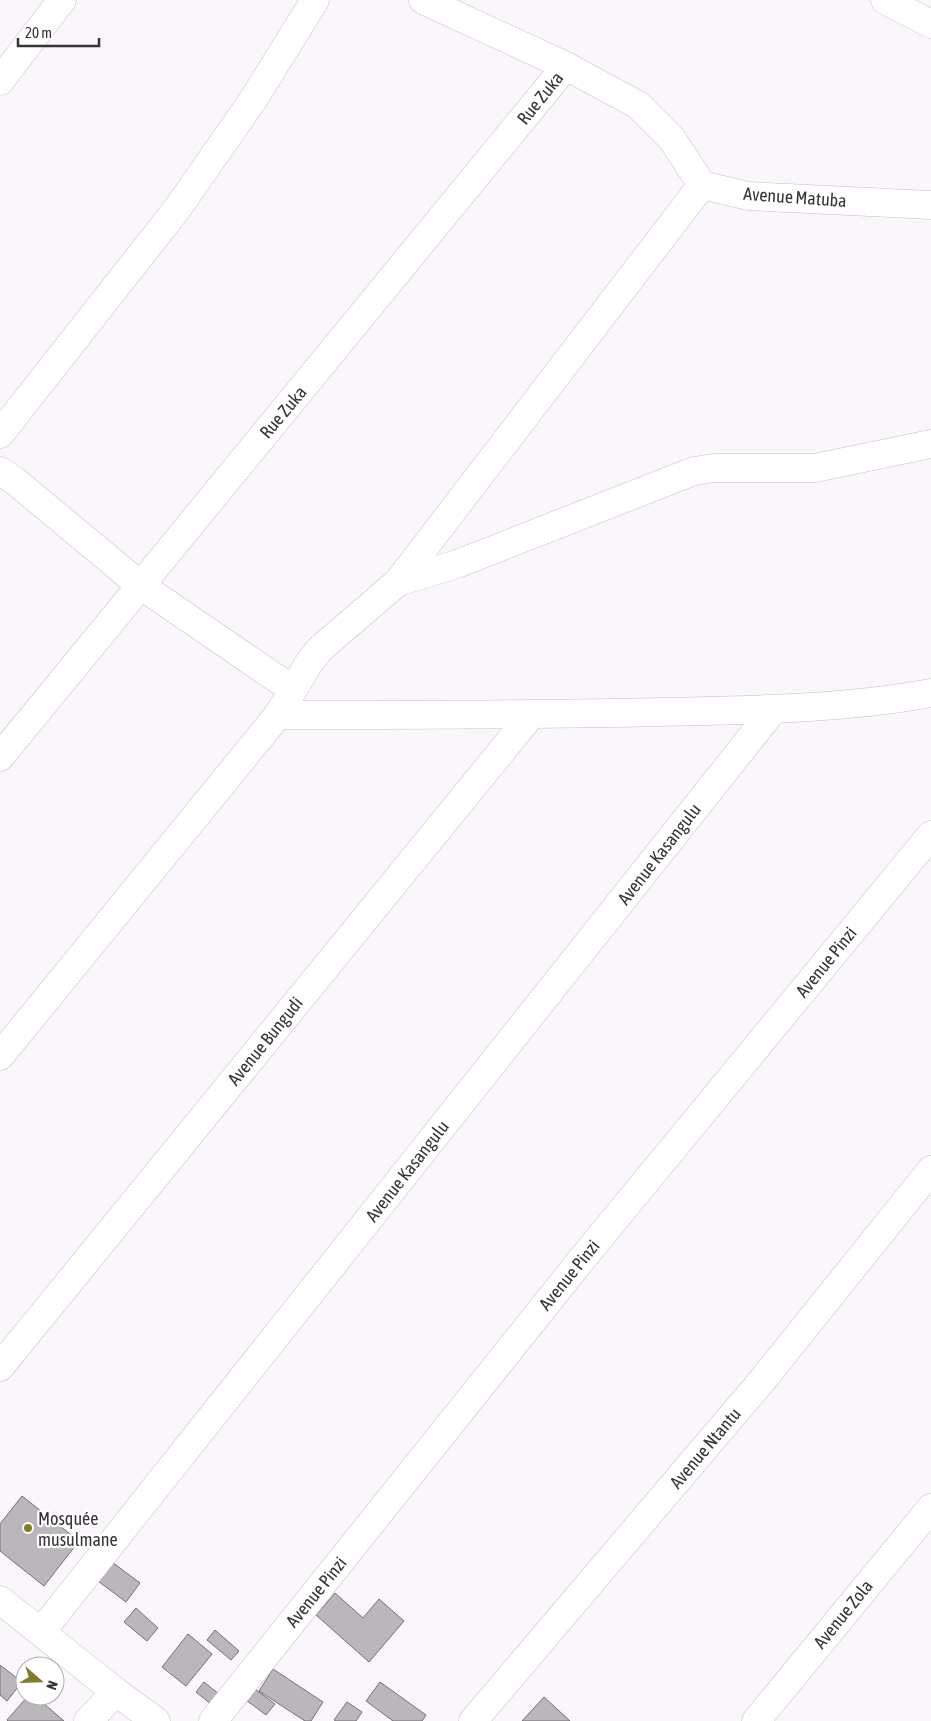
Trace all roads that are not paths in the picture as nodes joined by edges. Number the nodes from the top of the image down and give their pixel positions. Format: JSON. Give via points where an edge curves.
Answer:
{"nodes":[{"id":1,"x":62,"y":0,"type":"edge"},
{"id":2,"x":315,"y":0,"type":"edge"},
{"id":3,"x":423,"y":0,"type":"edge"},
{"id":4,"x":885,"y":0,"type":"edge"},
{"id":5,"x":931,"y":24,"type":"edge"},
{"id":6,"x":566,"y":66,"type":"junction"},
{"id":7,"x":0,"y":81,"type":"edge"},
{"id":8,"x":702,"y":185,"type":"junction"},
{"id":9,"x":931,"y":205,"type":"edge"},
{"id":10,"x":0,"y":434,"type":"edge"},
{"id":11,"x":931,"y":444,"type":"edge"},
{"id":12,"x":0,"y":471,"type":"edge"},
{"id":13,"x":398,"y":582,"type":"junction"},
{"id":14,"x":140,"y":585,"type":"junction"},
{"id":15,"x":292,"y":689,"type":"junction"},
{"id":16,"x":931,"y":693,"type":"edge"},
{"id":17,"x":773,"y":710,"type":"junction"},
{"id":18,"x":278,"y":715,"type":"junction"},
{"id":19,"x":531,"y":715,"type":"junction"},
{"id":20,"x":0,"y":757,"type":"edge"},
{"id":21,"x":931,"y":835,"type":"edge"},
{"id":22,"x":0,"y":1056,"type":"edge"},
{"id":23,"x":931,"y":1170,"type":"edge"},
{"id":24,"x":0,"y":1367,"type":"edge"},
{"id":25,"x":931,"y":1508,"type":"edge"},
{"id":26,"x":0,"y":1600,"type":"edge"},
{"id":27,"x":41,"y":1632,"type":"junction"},
{"id":28,"x":116,"y":1692,"type":"junction"},
{"id":29,"x":88,"y":1721,"type":"edge"},
{"id":30,"x":156,"y":1721,"type":"edge"},
{"id":31,"x":213,"y":1721,"type":"edge"},
{"id":32,"x":473,"y":1721,"type":"edge"},
{"id":33,"x":756,"y":1721,"type":"edge"}],
"edges":[{"from":1,"to":7,"type":"main road"},
{"from":2,"to":10,"type":"main road","via":[[253,100],[176,209]]},
{"from":3,"to":6,"type":"main road"},
{"from":4,"to":5,"type":"main road"},
{"from":6,"to":8,"type":"main road","via":[[638,105],[672,138]]},
{"from":6,"to":14,"type":"main road","name":"Rue Zuka"},
{"from":8,"to":9,"type":"main road","name":"Avenue Matuba","via":[[748,196]]},
{"from":8,"to":13,"type":"main road"},
{"from":11,"to":13,"type":"main road","via":[[815,468],[714,468],[694,471],[457,564]]},
{"from":12,"to":14,"type":"main road"},
{"from":13,"to":15,"type":"main road","via":[[320,649]]},
{"from":14,"to":15,"type":"main road"},
{"from":14,"to":20,"type":"main road","name":"Rue Zuka"},
{"from":15,"to":18,"type":"main road"},
{"from":16,"to":17,"type":"main road","via":[[899,699]]},
{"from":17,"to":19,"type":"main road"},
{"from":17,"to":27,"type":"main road","name":"Avenue Kasangulu"},
{"from":18,"to":19,"type":"main road"},
{"from":18,"to":22,"type":"main road"},
{"from":19,"to":24,"type":"main road","name":"Avenue Bungudi"},
{"from":21,"to":31,"type":"main road","name":"Avenue Pinzi","via":[[582,1259]]},
{"from":23,"to":32,"type":"main road","name":"Avenue Ntantu","via":[[765,1377]]},
{"from":25,"to":33,"type":"main road","name":"Avenue Zola"},
{"from":26,"to":27,"type":"main road"},
{"from":27,"to":28,"type":"main road"},
{"from":28,"to":29,"type":"main road"},
{"from":28,"to":30,"type":"main road"}]}
